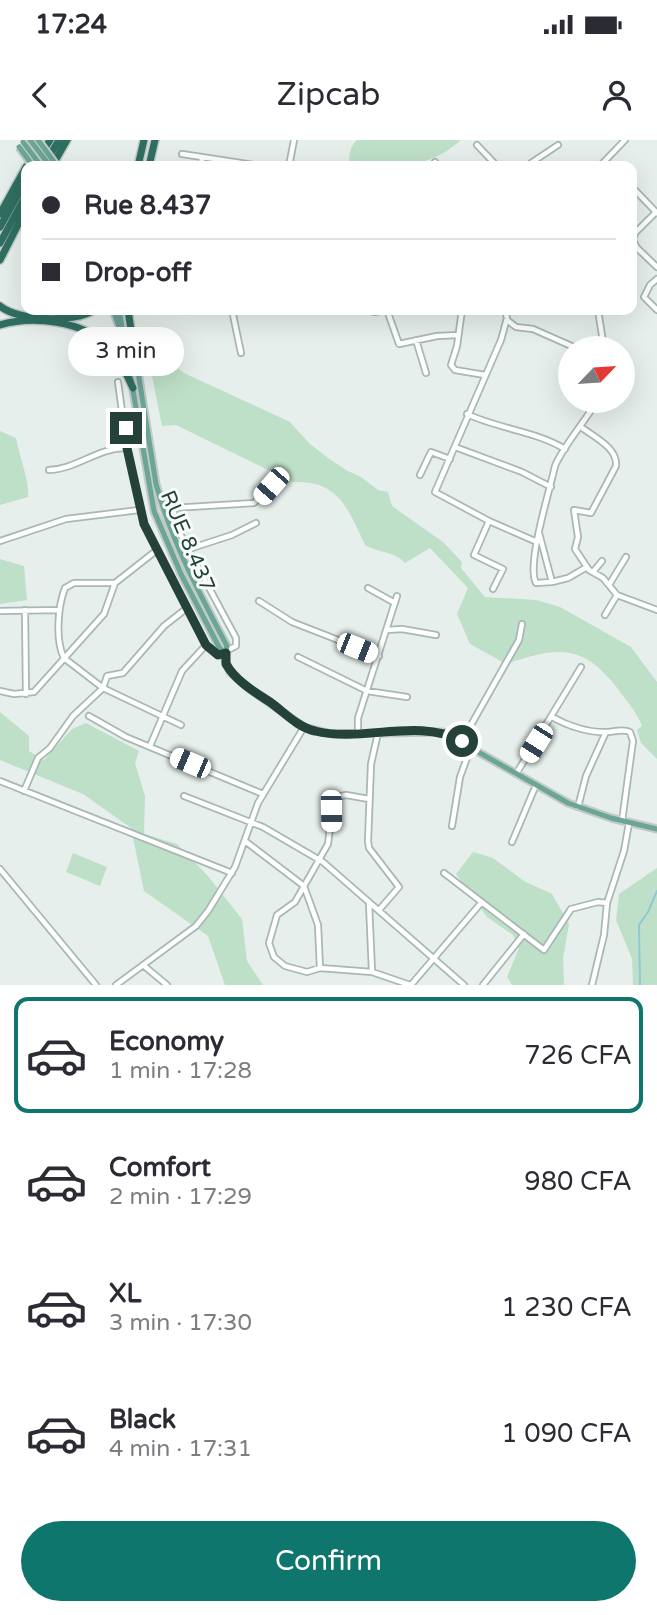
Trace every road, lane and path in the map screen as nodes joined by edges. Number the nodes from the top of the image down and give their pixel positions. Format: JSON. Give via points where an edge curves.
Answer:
{"nodes":[{"id":1,"x":14,"y":140,"type":"edge"},
{"id":2,"x":30,"y":140,"type":"edge"},
{"id":3,"x":40,"y":140,"type":"edge"},
{"id":4,"x":50,"y":140,"type":"edge"},
{"id":5,"x":59,"y":140,"type":"edge"},
{"id":6,"x":67,"y":140,"type":"edge"},
{"id":7,"x":145,"y":140,"type":"edge"},
{"id":8,"x":155,"y":140,"type":"edge"},
{"id":9,"x":294,"y":140,"type":"edge"},
{"id":10,"x":621,"y":141,"type":"edge"},
{"id":11,"x":21,"y":143,"type":"edge"},
{"id":12,"x":477,"y":145,"type":"dead end"},
{"id":13,"x":558,"y":145,"type":"dead end"},
{"id":14,"x":182,"y":154,"type":"dead end"},
{"id":15,"x":202,"y":158,"type":"junction"},
{"id":16,"x":29,"y":161,"type":"edge"},
{"id":17,"x":31,"y":161,"type":"edge"},
{"id":18,"x":37,"y":161,"type":"edge"},
{"id":19,"x":37,"y":161,"type":"edge"},
{"id":20,"x":45,"y":161,"type":"edge"},
{"id":21,"x":46,"y":161,"type":"edge"},
{"id":22,"x":53,"y":161,"type":"edge"},
{"id":23,"x":54,"y":161,"type":"edge"},
{"id":24,"x":139,"y":161,"type":"edge"},
{"id":25,"x":150,"y":161,"type":"edge"},
{"id":26,"x":202,"y":161,"type":"edge"},
{"id":27,"x":224,"y":161,"type":"edge"},
{"id":28,"x":290,"y":161,"type":"edge"},
{"id":29,"x":492,"y":161,"type":"edge"},
{"id":30,"x":535,"y":161,"type":"edge"},
{"id":31,"x":607,"y":161,"type":"edge"},
{"id":32,"x":21,"y":175,"type":"edge"},
{"id":33,"x":21,"y":189,"type":"edge"},
{"id":34,"x":11,"y":192,"type":"junction"},
{"id":35,"x":637,"y":192,"type":"edge"},
{"id":36,"x":21,"y":204,"type":"edge"},
{"id":37,"x":0,"y":208,"type":"edge"},
{"id":38,"x":657,"y":213,"type":"edge"},
{"id":39,"x":0,"y":214,"type":"edge"},
{"id":40,"x":21,"y":219,"type":"edge"},
{"id":41,"x":0,"y":227,"type":"edge"},
{"id":42,"x":637,"y":231,"type":"edge"},
{"id":43,"x":0,"y":243,"type":"edge"},
{"id":44,"x":637,"y":248,"type":"edge"},
{"id":45,"x":0,"y":260,"type":"edge"},
{"id":46,"x":657,"y":267,"type":"edge"},
{"id":47,"x":657,"y":279,"type":"edge"},
{"id":48,"x":0,"y":306,"type":"edge"},
{"id":49,"x":657,"y":310,"type":"edge"},
{"id":50,"x":86,"y":315,"type":"edge"},
{"id":51,"x":115,"y":315,"type":"edge"},
{"id":52,"x":120,"y":315,"type":"edge"},
{"id":53,"x":128,"y":315,"type":"edge"},
{"id":54,"x":233,"y":315,"type":"edge"},
{"id":55,"x":389,"y":315,"type":"edge"},
{"id":56,"x":461,"y":315,"type":"edge"},
{"id":57,"x":506,"y":315,"type":"edge"},
{"id":58,"x":599,"y":315,"type":"edge"},
{"id":59,"x":507,"y":320,"type":"junction"},
{"id":60,"x":0,"y":325,"type":"edge"},
{"id":61,"x":131,"y":330,"type":"joint"},
{"id":62,"x":458,"y":335,"type":"junction"},
{"id":63,"x":602,"y":336,"type":"edge"},
{"id":64,"x":416,"y":340,"type":"junction"},
{"id":65,"x":558,"y":340,"type":"edge"},
{"id":66,"x":125,"y":343,"type":"junction"},
{"id":67,"x":241,"y":353,"type":"dead end"},
{"id":68,"x":426,"y":373,"type":"dead end"},
{"id":69,"x":485,"y":375,"type":"junction"},
{"id":70,"x":118,"y":382,"type":"dead end"},
{"id":71,"x":133,"y":388,"type":"junction"},
{"id":72,"x":590,"y":413,"type":"edge"},
{"id":73,"x":467,"y":414,"type":"junction"},
{"id":74,"x":581,"y":427,"type":"junction"},
{"id":75,"x":455,"y":447,"type":"junction"},
{"id":76,"x":127,"y":448,"type":"junction"},
{"id":77,"x":565,"y":449,"type":"junction"},
{"id":78,"x":450,"y":459,"type":"junction"},
{"id":79,"x":49,"y":470,"type":"dead end"},
{"id":80,"x":420,"y":475,"type":"dead end"},
{"id":81,"x":271,"y":486,"type":"dead end"},
{"id":82,"x":551,"y":487,"type":"junction"},
{"id":83,"x":139,"y":510,"type":"junction"},
{"id":84,"x":489,"y":521,"type":"junction"},
{"id":85,"x":257,"y":523,"type":"dead end"},
{"id":86,"x":539,"y":532,"type":"junction"},
{"id":87,"x":0,"y":541,"type":"edge"},
{"id":88,"x":537,"y":542,"type":"junction"},
{"id":89,"x":189,"y":549,"type":"junction"},
{"id":90,"x":157,"y":550,"type":"junction"},
{"id":91,"x":626,"y":556,"type":"dead end"},
{"id":92,"x":602,"y":561,"type":"dead end"},
{"id":93,"x":587,"y":567,"type":"junction"},
{"id":94,"x":593,"y":572,"type":"junction"},
{"id":95,"x":552,"y":582,"type":"junction"},
{"id":96,"x":115,"y":583,"type":"junction"},
{"id":97,"x":609,"y":585,"type":"junction"},
{"id":98,"x":368,"y":588,"type":"dead end"},
{"id":99,"x":493,"y":589,"type":"dead end"},
{"id":100,"x":617,"y":594,"type":"junction"},
{"id":101,"x":397,"y":596,"type":"dead end"},
{"id":102,"x":259,"y":601,"type":"dead end"},
{"id":103,"x":395,"y":603,"type":"junction"},
{"id":104,"x":187,"y":608,"type":"junction"},
{"id":105,"x":25,"y":610,"type":"junction"},
{"id":106,"x":59,"y":610,"type":"junction"},
{"id":107,"x":657,"y":610,"type":"edge"},
{"id":108,"x":0,"y":611,"type":"edge"},
{"id":109,"x":605,"y":615,"type":"dead end"},
{"id":110,"x":522,"y":624,"type":"dead end"},
{"id":111,"x":387,"y":630,"type":"junction"},
{"id":112,"x":436,"y":635,"type":"dead end"},
{"id":113,"x":206,"y":645,"type":"junction"},
{"id":114,"x":226,"y":653,"type":"junction"},
{"id":115,"x":379,"y":656,"type":"junction"},
{"id":116,"x":298,"y":657,"type":"dead end"},
{"id":117,"x":64,"y":658,"type":"junction"},
{"id":118,"x":580,"y":667,"type":"dead end"},
{"id":119,"x":103,"y":688,"type":"junction"},
{"id":120,"x":0,"y":691,"type":"edge"},
{"id":121,"x":367,"y":691,"type":"junction"},
{"id":122,"x":26,"y":694,"type":"junction"},
{"id":123,"x":407,"y":697,"type":"dead end"},
{"id":124,"x":89,"y":716,"type":"dead end"},
{"id":125,"x":162,"y":717,"type":"junction"},
{"id":126,"x":552,"y":717,"type":"junction"},
{"id":127,"x":181,"y":725,"type":"dead end"},
{"id":128,"x":304,"y":727,"type":"junction"},
{"id":129,"x":378,"y":732,"type":"junction"},
{"id":130,"x":606,"y":732,"type":"junction"},
{"id":131,"x":358,"y":733,"type":"junction"},
{"id":132,"x":462,"y":741,"type":"junction"},
{"id":133,"x":150,"y":746,"type":"junction"},
{"id":134,"x":471,"y":746,"type":"junction"},
{"id":135,"x":516,"y":774,"type":"junction"},
{"id":136,"x":0,"y":781,"type":"edge"},
{"id":137,"x":536,"y":785,"type":"junction"},
{"id":138,"x":24,"y":791,"type":"junction"},
{"id":139,"x":262,"y":794,"type":"junction"},
{"id":140,"x":184,"y":796,"type":"dead end"},
{"id":141,"x":369,"y":799,"type":"junction"},
{"id":142,"x":578,"y":807,"type":"junction"},
{"id":143,"x":622,"y":821,"type":"junction"},
{"id":144,"x":250,"y":822,"type":"junction"},
{"id":145,"x":629,"y":823,"type":"junction"},
{"id":146,"x":452,"y":826,"type":"dead end"},
{"id":147,"x":657,"y":829,"type":"edge"},
{"id":148,"x":245,"y":841,"type":"junction"},
{"id":149,"x":512,"y":842,"type":"dead end"},
{"id":150,"x":319,"y":860,"type":"junction"},
{"id":151,"x":0,"y":869,"type":"edge"},
{"id":152,"x":232,"y":873,"type":"junction"},
{"id":153,"x":444,"y":873,"type":"dead end"},
{"id":154,"x":304,"y":886,"type":"junction"},
{"id":155,"x":369,"y":902,"type":"junction"},
{"id":156,"x":481,"y":903,"type":"junction"},
{"id":157,"x":607,"y":903,"type":"junction"},
{"id":158,"x":379,"y":910,"type":"junction"},
{"id":159,"x":524,"y":933,"type":"junction"},
{"id":160,"x":433,"y":960,"type":"junction"},
{"id":161,"x":143,"y":965,"type":"junction"},
{"id":162,"x":320,"y":968,"type":"junction"},
{"id":163,"x":372,"y":972,"type":"junction"},
{"id":164,"x":96,"y":985,"type":"edge"},
{"id":165,"x":116,"y":985,"type":"edge"},
{"id":166,"x":167,"y":985,"type":"edge"},
{"id":167,"x":410,"y":985,"type":"edge"},
{"id":168,"x":464,"y":985,"type":"edge"},
{"id":169,"x":483,"y":985,"type":"edge"},
{"id":170,"x":593,"y":985,"type":"edge"}],
"edges":[{"from":1,"to":11,"type":"main road"},
{"from":2,"to":21,"type":"main road","bridge":true},
{"from":3,"to":16,"type":"highway"},
{"from":3,"to":23,"type":"main road","bridge":true},
{"from":4,"to":19,"type":"highway"},
{"from":5,"to":20,"type":"highway"},
{"from":6,"to":22,"type":"highway"},
{"from":7,"to":24,"type":"highway"},
{"from":8,"to":25,"type":"highway"},
{"from":9,"to":28,"type":"street"},
{"from":10,"to":31,"type":"street"},
{"from":11,"to":17,"type":"main road","bridge":true},
{"from":11,"to":18,"type":"main road","bridge":true},
{"from":12,"to":29,"type":"street"},
{"from":13,"to":30,"type":"street"},
{"from":14,"to":15,"type":"street"},
{"from":15,"to":26,"type":"street"},
{"from":15,"to":27,"type":"street"},
{"from":32,"to":34,"type":"highway"},
{"from":33,"to":41,"type":"highway"},
{"from":34,"to":37,"type":"highway"},
{"from":34,"to":39,"type":"highway"},
{"from":35,"to":38,"type":"street"},
{"from":36,"to":43,"type":"highway"},
{"from":38,"to":42,"type":"street"},
{"from":40,"to":45,"type":"highway"},
{"from":44,"to":46,"type":"street"},
{"from":47,"to":49,"type":"street","via":[[644,297]]},
{"from":48,"to":50,"type":"highway","via":[[21,316],[67,319]]},
{"from":51,"to":66,"type":"main road"},
{"from":52,"to":66,"type":"main road","name":"RUE 8.437"},
{"from":53,"to":61,"type":"highway"},
{"from":54,"to":67,"type":"street"},
{"from":55,"to":64,"type":"street","via":[[397,342]]},
{"from":56,"to":62,"type":"street"},
{"from":57,"to":59,"type":"street"},
{"from":58,"to":63,"type":"street"},
{"from":59,"to":65,"type":"street"},
{"from":59,"to":69,"type":"street"},
{"from":60,"to":71,"type":"highway","via":[[72,325],[92,334],[108,345]]},
{"from":61,"to":114,"type":"main road","name":"RUE 8.437","via":[[163,508],[187,570],[227,646]]},
{"from":62,"to":64,"type":"street"},
{"from":62,"to":69,"type":"street","via":[[452,368]]},
{"from":64,"to":68,"type":"street"},
{"from":66,"to":71,"type":"main road","name":"RUE 8.437"},
{"from":69,"to":73,"type":"street"},
{"from":70,"to":76,"type":"street"},
{"from":71,"to":114,"type":"main road","name":"RUE 8.437","via":[[154,511],[181,574]]},
{"from":72,"to":74,"type":"street"},
{"from":73,"to":75,"type":"street"},
{"from":73,"to":77,"type":"street","via":[[551,440]]},
{"from":74,"to":77,"type":"street"},
{"from":74,"to":93,"type":"street","via":[[617,460],[591,513],[574,510],[579,537],[575,549]]},
{"from":75,"to":78,"type":"street"},
{"from":75,"to":82,"type":"street"},
{"from":76,"to":79,"type":"street"},
{"from":76,"to":83,"type":"street"},
{"from":77,"to":82,"type":"street","via":[[559,455]]},
{"from":78,"to":80,"type":"street","via":[[431,452]]},
{"from":78,"to":84,"type":"street","via":[[435,494]]},
{"from":81,"to":89,"type":"street","via":[[254,503],[173,508],[177,528]]},
{"from":82,"to":86,"type":"street"},
{"from":83,"to":87,"type":"street","via":[[66,519]]},
{"from":83,"to":90,"type":"street"},
{"from":84,"to":88,"type":"street"},
{"from":84,"to":99,"type":"street","via":[[474,555],[503,569]]},
{"from":85,"to":89,"type":"street"},
{"from":86,"to":88,"type":"street"},
{"from":86,"to":95,"type":"street"},
{"from":88,"to":95,"type":"street","via":[[533,581]]},
{"from":89,"to":114,"type":"street","via":[[236,638],[236,646]]},
{"from":90,"to":96,"type":"street"},
{"from":90,"to":104,"type":"street"},
{"from":91,"to":97,"type":"street"},
{"from":92,"to":94,"type":"street"},
{"from":93,"to":94,"type":"street"},
{"from":93,"to":95,"type":"street"},
{"from":94,"to":97,"type":"street"},
{"from":96,"to":106,"type":"street","via":[[68,584]]},
{"from":96,"to":117,"type":"street","via":[[107,608]]},
{"from":97,"to":100,"type":"street"},
{"from":98,"to":103,"type":"street"},
{"from":100,"to":107,"type":"street"},
{"from":100,"to":109,"type":"street"},
{"from":101,"to":103,"type":"street"},
{"from":102,"to":115,"type":"street","via":[[292,622]]},
{"from":103,"to":111,"type":"street"},
{"from":104,"to":113,"type":"street"},
{"from":104,"to":119,"type":"street","via":[[164,626],[123,673],[107,676]]},
{"from":105,"to":106,"type":"street"},
{"from":105,"to":108,"type":"street"},
{"from":105,"to":122,"type":"street"},
{"from":106,"to":117,"type":"street"},
{"from":110,"to":132,"type":"street","via":[[519,639]]},
{"from":111,"to":112,"type":"street"},
{"from":111,"to":115,"type":"street"},
{"from":113,"to":114,"type":"street","via":[[218,655]]},
{"from":113,"to":125,"type":"street","via":[[182,671]]},
{"from":114,"to":128,"type":"main road","name":"RUE 8.437","via":[[226,664],[239,680]]},
{"from":115,"to":121,"type":"street"},
{"from":116,"to":121,"type":"street"},
{"from":117,"to":119,"type":"street"},
{"from":117,"to":122,"type":"street","via":[[34,692]]},
{"from":118,"to":126,"type":"street"},
{"from":119,"to":125,"type":"street"},
{"from":119,"to":138,"type":"street","via":[[38,758]]},
{"from":120,"to":122,"type":"street"},
{"from":121,"to":123,"type":"street"},
{"from":121,"to":131,"type":"street"},
{"from":124,"to":133,"type":"street"},
{"from":125,"to":127,"type":"street"},
{"from":125,"to":133,"type":"street"},
{"from":126,"to":130,"type":"street","via":[[570,726]]},
{"from":126,"to":135,"type":"street"},
{"from":128,"to":131,"type":"main road","name":"RUE 8.437","via":[[332,734]]},
{"from":128,"to":139,"type":"street"},
{"from":129,"to":131,"type":"main road","name":"RUE 8.437"},
{"from":129,"to":132,"type":"main road","name":"RUE 8.437","via":[[438,731]]},
{"from":129,"to":141,"type":"street"},
{"from":130,"to":142,"type":"street"},
{"from":130,"to":143,"type":"street","via":[[628,730],[633,741]]},
{"from":132,"to":134,"type":"main road","name":"RUE 8.437"},
{"from":133,"to":139,"type":"street"},
{"from":134,"to":135,"type":"main road","name":"RUE 8.437"},
{"from":134,"to":146,"type":"street","via":[[460,777]]},
{"from":135,"to":137,"type":"main road","name":"RUE 8.437"},
{"from":136,"to":138,"type":"street"},
{"from":137,"to":142,"type":"main road","name":"RUE 8.437"},
{"from":137,"to":149,"type":"street"},
{"from":138,"to":152,"type":"street"},
{"from":139,"to":144,"type":"street"},
{"from":140,"to":144,"type":"street"},
{"from":141,"to":150,"type":"street","via":[[336,797],[331,837]]},
{"from":141,"to":158,"type":"street","via":[[369,848],[399,887]]},
{"from":142,"to":143,"type":"main road","name":"RUE 8.437"},
{"from":143,"to":145,"type":"main road","name":"RUE 8.437"},
{"from":144,"to":148,"type":"street"},
{"from":144,"to":150,"type":"street"},
{"from":145,"to":147,"type":"main road","name":"RUE 8.437"},
{"from":145,"to":157,"type":"street"},
{"from":148,"to":152,"type":"street"},
{"from":148,"to":154,"type":"street"},
{"from":150,"to":154,"type":"street"},
{"from":150,"to":155,"type":"street"},
{"from":151,"to":164,"type":"street"},
{"from":152,"to":161,"type":"street","via":[[199,923]]},
{"from":153,"to":156,"type":"street"},
{"from":154,"to":162,"type":"street","via":[[318,925]]},
{"from":154,"to":162,"type":"street","via":[[295,902],[277,915],[269,943],[274,957],[285,966],[307,972]]},
{"from":155,"to":158,"type":"street"},
{"from":155,"to":163,"type":"street"},
{"from":156,"to":159,"type":"street"},
{"from":156,"to":160,"type":"street"},
{"from":157,"to":159,"type":"street","via":[[571,909],[544,950]]},
{"from":157,"to":170,"type":"street"},
{"from":158,"to":160,"type":"street"},
{"from":159,"to":169,"type":"street"},
{"from":160,"to":167,"type":"street"},
{"from":160,"to":168,"type":"street"},
{"from":161,"to":165,"type":"street"},
{"from":161,"to":166,"type":"street"},
{"from":162,"to":163,"type":"street"},
{"from":163,"to":167,"type":"street"}]}
